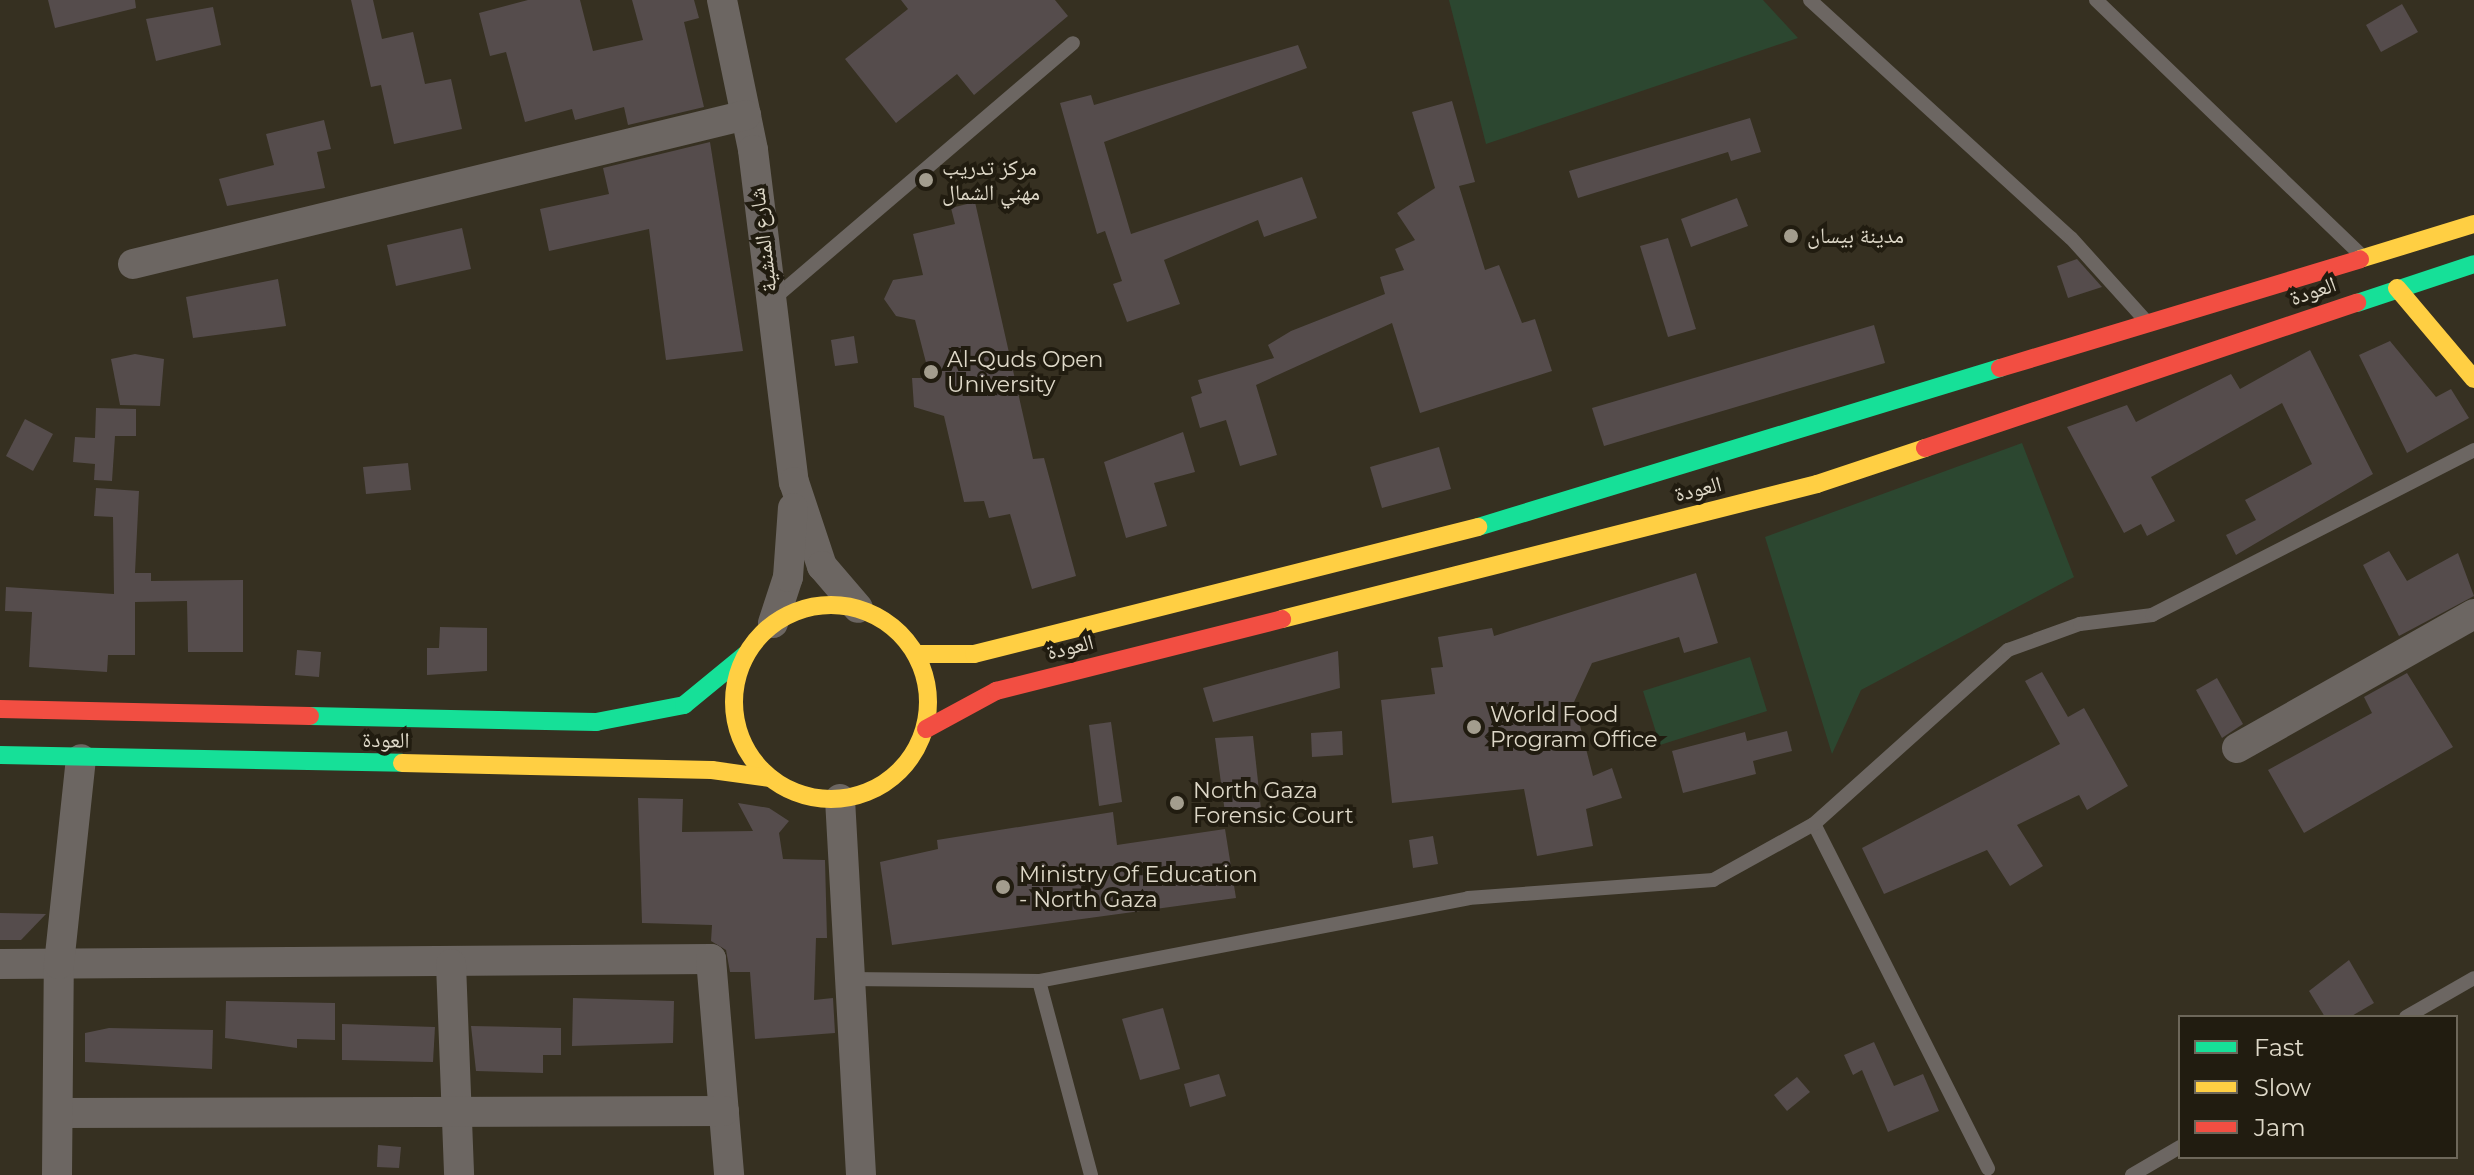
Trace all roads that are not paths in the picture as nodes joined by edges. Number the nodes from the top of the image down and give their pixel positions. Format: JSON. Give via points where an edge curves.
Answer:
{"nodes":[{"id":1,"x":722,"y":0,"type":"edge"},
{"id":2,"x":1810,"y":0,"type":"edge"},
{"id":3,"x":2096,"y":0,"type":"edge"},
{"id":4,"x":1073,"y":43,"type":"dead end"},
{"id":5,"x":746,"y":115,"type":"junction"},
{"id":6,"x":2474,"y":224,"type":"edge"},
{"id":7,"x":133,"y":264,"type":"dead end"},
{"id":8,"x":2474,"y":264,"type":"edge"},
{"id":9,"x":2380,"y":273,"type":"junction"},
{"id":10,"x":771,"y":301,"type":"junction"},
{"id":11,"x":2150,"y":325,"type":"junction"},
{"id":12,"x":2474,"y":379,"type":"edge"},
{"id":13,"x":2474,"y":450,"type":"edge"},
{"id":14,"x":794,"y":482,"type":"junction"},
{"id":15,"x":858,"y":608,"type":"junction"},
{"id":16,"x":2474,"y":614,"type":"edge"},
{"id":17,"x":773,"y":623,"type":"junction"},
{"id":18,"x":746,"y":654,"type":"junction"},
{"id":19,"x":917,"y":654,"type":"junction"},
{"id":20,"x":0,"y":709,"type":"edge"},
{"id":21,"x":926,"y":729,"type":"junction"},
{"id":22,"x":2237,"y":748,"type":"dead end"},
{"id":23,"x":0,"y":755,"type":"edge"},
{"id":24,"x":81,"y":759,"type":"junction"},
{"id":25,"x":770,"y":778,"type":"junction"},
{"id":26,"x":840,"y":799,"type":"junction"},
{"id":27,"x":1814,"y":824,"type":"junction"},
{"id":28,"x":0,"y":964,"type":"edge"},
{"id":29,"x":59,"y":964,"type":"junction"},
{"id":30,"x":451,"y":964,"type":"junction"},
{"id":31,"x":2474,"y":978,"type":"edge"},
{"id":32,"x":848,"y":979,"type":"junction"},
{"id":33,"x":1039,"y":981,"type":"junction"},
{"id":34,"x":2409,"y":1015,"type":"edge"},
{"id":35,"x":454,"y":1111,"type":"junction"},
{"id":36,"x":724,"y":1111,"type":"junction"},
{"id":37,"x":59,"y":1113,"type":"junction"},
{"id":38,"x":2178,"y":1148,"type":"edge"},
{"id":39,"x":1988,"y":1168,"type":"dead end"},
{"id":40,"x":57,"y":1175,"type":"edge"},
{"id":41,"x":459,"y":1175,"type":"edge"},
{"id":42,"x":729,"y":1175,"type":"edge"},
{"id":43,"x":861,"y":1175,"type":"edge"},
{"id":44,"x":1091,"y":1175,"type":"edge"},
{"id":45,"x":2132,"y":1175,"type":"edge"}],
"edges":[{"from":1,"to":5,"type":"street","name":"شارع المنشية"},
{"from":2,"to":11,"type":"lane","via":[[2071,238]]},
{"from":3,"to":9,"type":"lane"},
{"from":4,"to":10,"type":"lane"},
{"from":5,"to":7,"type":"street"},
{"from":5,"to":10,"type":"street","name":"شارع المنشية"},
{"from":6,"to":9,"type":"main road","name":"العودة"},
{"from":8,"to":9,"type":"main road","name":"العودة"},
{"from":9,"to":11,"type":"main road","name":"العودة"},
{"from":9,"to":12,"type":"main road"},
{"from":9,"to":21,"type":"main road","name":"العودة","via":[[1817,484],[996,691]]},
{"from":10,"to":14,"type":"street","name":"شارع المنشية"},
{"from":11,"to":19,"type":"main road","name":"العودة","via":[[1483,526],[974,654]]},
{"from":13,"to":27,"type":"lane","via":[[2152,615],[2080,624],[2008,650]]},
{"from":14,"to":15,"type":"street","name":"شارع المنشية","via":[[822,566]]},
{"from":14,"to":17,"type":"street","name":"شارع المنشية","via":[[791,560]]},
{"from":15,"to":17,"type":"main road","via":[[811,606]]},
{"from":15,"to":19,"type":"main road","via":[[892,625]]},
{"from":16,"to":22,"type":"street"},
{"from":17,"to":18,"type":"main road"},
{"from":18,"to":20,"type":"main road","name":"العودة","via":[[684,705],[596,722]]},
{"from":18,"to":25,"type":"main road","via":[[735,715],[749,754]]},
{"from":19,"to":21,"type":"main road"},
{"from":21,"to":26,"type":"main road","via":[[900,772],[873,791]]},
{"from":23,"to":24,"type":"main road","name":"العودة"},
{"from":24,"to":25,"type":"main road","name":"العودة","via":[[712,770]]},
{"from":24,"to":29,"type":"street"},
{"from":25,"to":26,"type":"main road","via":[[808,797]]},
{"from":26,"to":32,"type":"street"},
{"from":27,"to":33,"type":"lane","via":[[1713,880],[1468,898]]},
{"from":27,"to":39,"type":"lane"},
{"from":28,"to":29,"type":"street"},
{"from":29,"to":30,"type":"street"},
{"from":29,"to":37,"type":"street"},
{"from":30,"to":35,"type":"street"},
{"from":30,"to":36,"type":"street","via":[[711,959]]},
{"from":31,"to":34,"type":"lane"},
{"from":32,"to":33,"type":"lane"},
{"from":32,"to":43,"type":"street"},
{"from":33,"to":44,"type":"lane"},
{"from":35,"to":36,"type":"street"},
{"from":35,"to":37,"type":"street"},
{"from":35,"to":41,"type":"street"},
{"from":36,"to":42,"type":"street"},
{"from":37,"to":40,"type":"street"},
{"from":38,"to":45,"type":"lane"}]}
